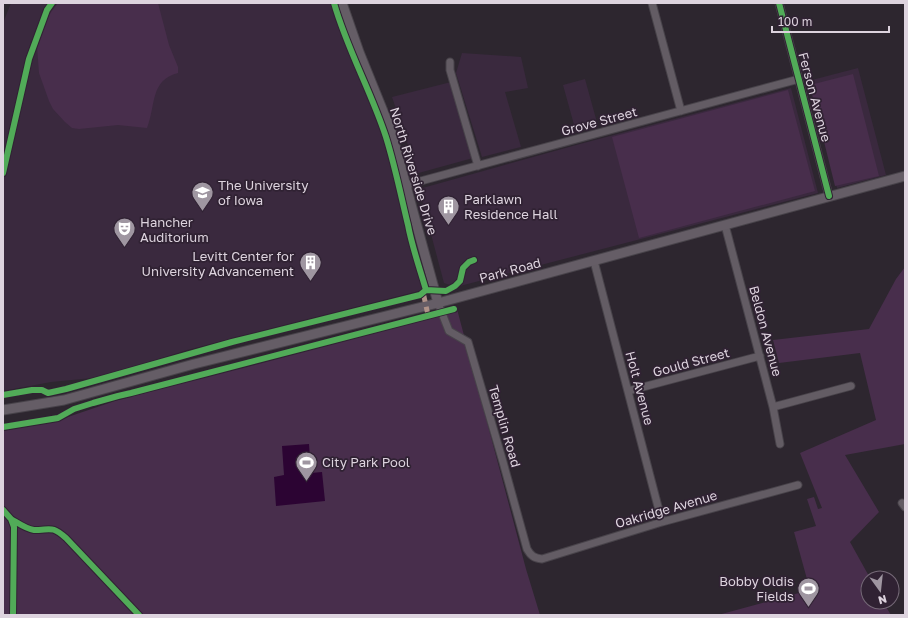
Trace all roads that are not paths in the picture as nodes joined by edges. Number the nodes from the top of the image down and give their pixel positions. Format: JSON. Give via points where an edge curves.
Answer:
{"nodes":[{"id":1,"x":342,"y":3,"type":"edge"},
{"id":2,"x":652,"y":3,"type":"edge"},
{"id":3,"x":779,"y":3,"type":"edge"},
{"id":4,"x":450,"y":62,"type":"dead end"},
{"id":5,"x":799,"y":80,"type":"junction"},
{"id":6,"x":681,"y":111,"type":"junction"},
{"id":7,"x":478,"y":166,"type":"junction"},
{"id":8,"x":905,"y":176,"type":"edge"},
{"id":9,"x":406,"y":185,"type":"junction"},
{"id":10,"x":829,"y":196,"type":"junction"},
{"id":11,"x":726,"y":225,"type":"junction"},
{"id":12,"x":594,"y":261,"type":"junction"},
{"id":13,"x":438,"y":303,"type":"junction"},
{"id":14,"x":760,"y":356,"type":"junction"},
{"id":15,"x":851,"y":386,"type":"dead end"},
{"id":16,"x":628,"y":391,"type":"junction"},
{"id":17,"x":773,"y":407,"type":"junction"},
{"id":18,"x":3,"y":410,"type":"edge"},
{"id":19,"x":780,"y":444,"type":"dead end"},
{"id":20,"x":798,"y":485,"type":"dead end"},
{"id":21,"x":662,"y":522,"type":"junction"},
{"id":22,"x":542,"y":559,"type":"joint"}],
"edges":[{"from":1,"to":9,"type":"street","name":"North Riverside Drive","via":[[391,131]]},
{"from":2,"to":6,"type":"street"},
{"from":3,"to":5,"type":"street","name":"Ferson Avenue"},
{"from":4,"to":7,"type":"street","via":[[450,70]]},
{"from":5,"to":6,"type":"street","name":"Grove Street"},
{"from":5,"to":10,"type":"street","name":"Ferson Avenue"},
{"from":6,"to":7,"type":"street","name":"Grove Street"},
{"from":7,"to":9,"type":"street","name":"Grove Street"},
{"from":8,"to":10,"type":"street","name":"Park Road"},
{"from":9,"to":13,"type":"street","name":"North Riverside Drive"},
{"from":10,"to":11,"type":"street","name":"Park Road"},
{"from":11,"to":12,"type":"street","name":"Park Road"},
{"from":11,"to":14,"type":"street","name":"Beldon Avenue"},
{"from":12,"to":13,"type":"street","name":"Park Road"},
{"from":12,"to":16,"type":"street","name":"Holt Avenue"},
{"from":13,"to":18,"type":"street","name":"Park Road","via":[[194,364],[64,400]]},
{"from":13,"to":22,"type":"street","name":"Templin Road","via":[[449,331],[468,342],[527,549],[535,558]]},
{"from":14,"to":16,"type":"street","name":"Gould Street"},
{"from":14,"to":17,"type":"street","name":"Beldon Avenue"},
{"from":15,"to":17,"type":"street"},
{"from":16,"to":21,"type":"street","name":"Holt Avenue"},
{"from":17,"to":19,"type":"street","name":"Beldon Avenue"},
{"from":20,"to":21,"type":"street","name":"Oakridge Avenue"},
{"from":21,"to":22,"type":"street","name":"Oakridge Avenue"}]}
